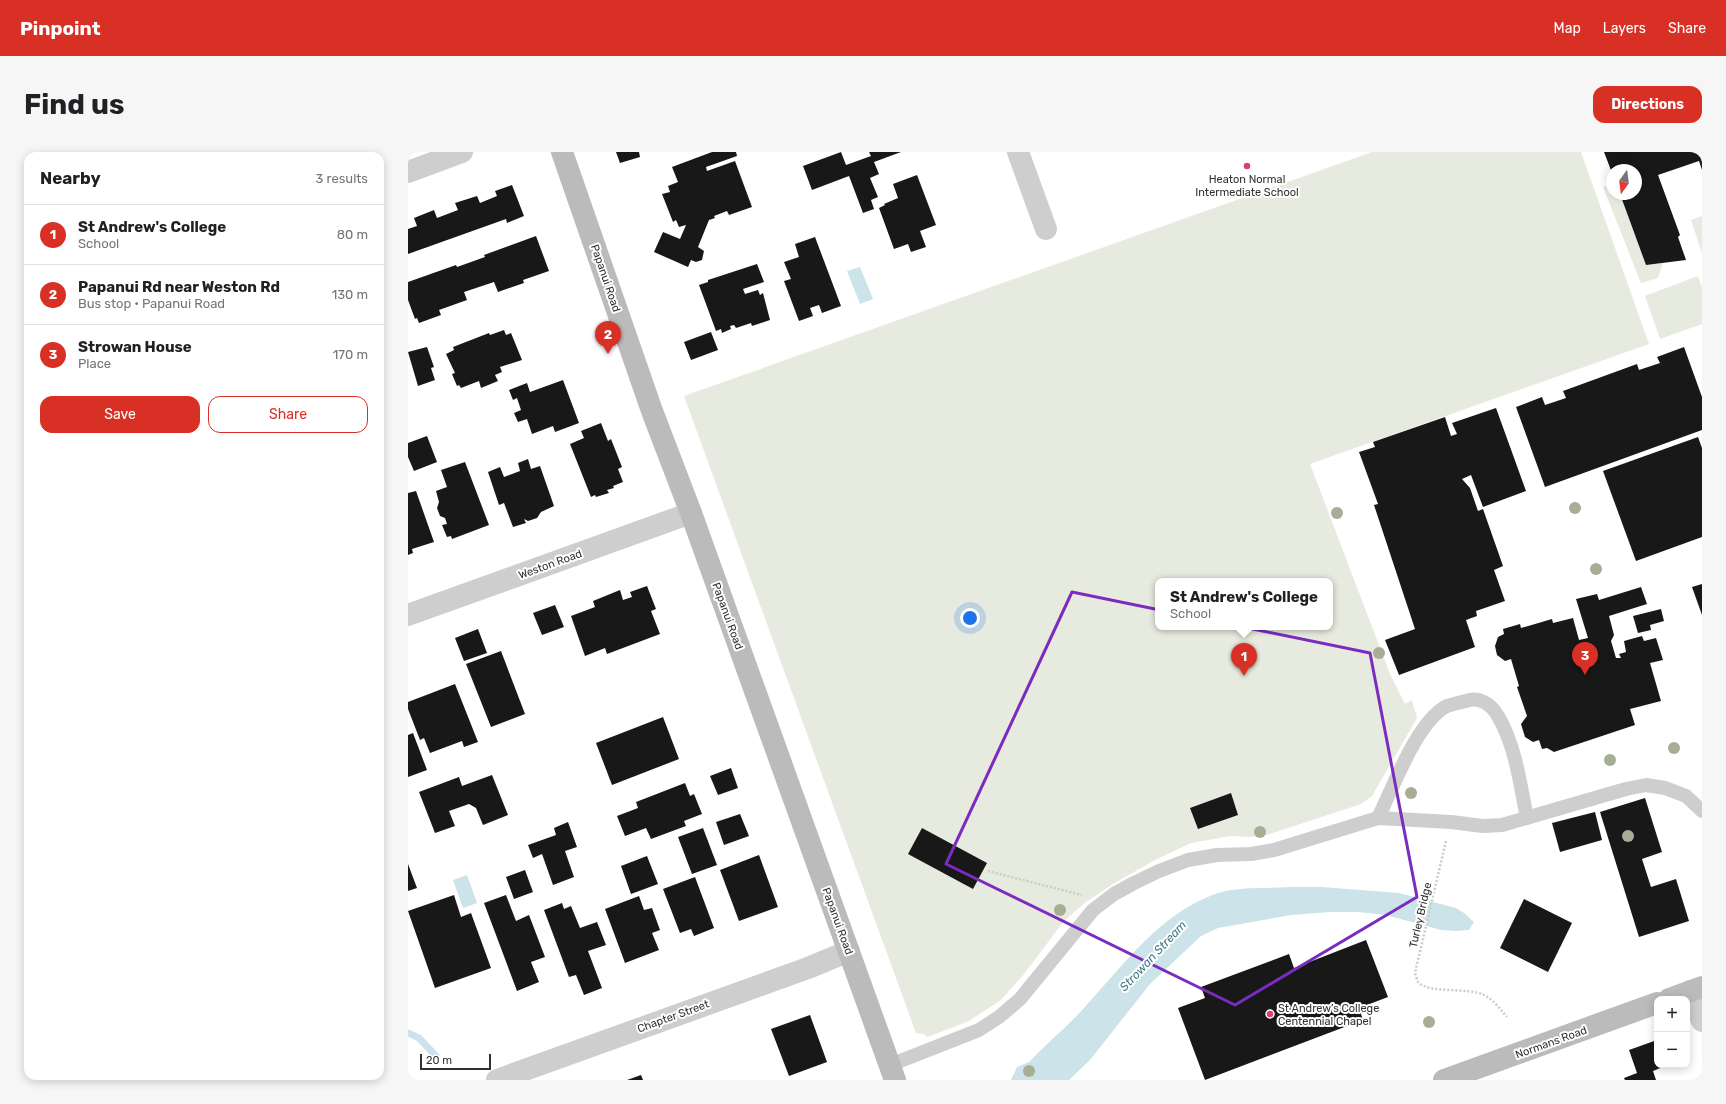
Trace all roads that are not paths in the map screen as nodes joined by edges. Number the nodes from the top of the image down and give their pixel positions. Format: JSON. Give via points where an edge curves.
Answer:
{"nodes":[{"id":1,"x":462,"y":152,"type":"edge"},
{"id":2,"x":562,"y":152,"type":"edge"},
{"id":3,"x":1018,"y":152,"type":"edge"},
{"id":4,"x":408,"y":172,"type":"edge"},
{"id":5,"x":1046,"y":229,"type":"dead end"},
{"id":6,"x":691,"y":513,"type":"junction"},
{"id":7,"x":408,"y":615,"type":"edge"},
{"id":8,"x":1702,"y":811,"type":"edge"},
{"id":9,"x":1378,"y":818,"type":"junction"},
{"id":10,"x":1527,"y":818,"type":"junction"},
{"id":11,"x":849,"y":950,"type":"junction"},
{"id":12,"x":1696,"y":989,"type":"edge"},
{"id":13,"x":1677,"y":996,"type":"edge"},
{"id":14,"x":1654,"y":1004,"type":"edge"},
{"id":15,"x":1702,"y":1021,"type":"edge"},
{"id":16,"x":893,"y":1072,"type":"edge"},
{"id":17,"x":497,"y":1080,"type":"edge"},
{"id":18,"x":1444,"y":1080,"type":"edge"}],
"edges":[{"from":1,"to":4,"type":"street"},
{"from":2,"to":6,"type":"main road","name":"Papanui Road","via":[[652,411]]},
{"from":3,"to":5,"type":"street"},
{"from":6,"to":7,"type":"street","name":"Weston Road"},
{"from":6,"to":11,"type":"main road","name":"Papanui Road"},
{"from":8,"to":10,"type":"lane","via":[[1686,796],[1665,788],[1646,785]]},
{"from":9,"to":10,"type":"lane","via":[[1482,826],[1502,825]]},
{"from":9,"to":10,"type":"lane","via":[[1422,731],[1446,707],[1472,699],[1488,703],[1498,714],[1510,740]]},
{"from":9,"to":16,"type":"lane","via":[[1274,850],[1188,860],[1134,882],[1094,910],[1020,999],[999,1017],[979,1030]]},
{"from":11,"to":16,"type":"main road","name":"Papanui Road"},
{"from":11,"to":17,"type":"street","name":"Chapter Street","via":[[808,968]]},
{"from":12,"to":13,"type":"main road"},
{"from":12,"to":15,"type":"street"},
{"from":14,"to":18,"type":"main road","name":"Normans Road"}]}
